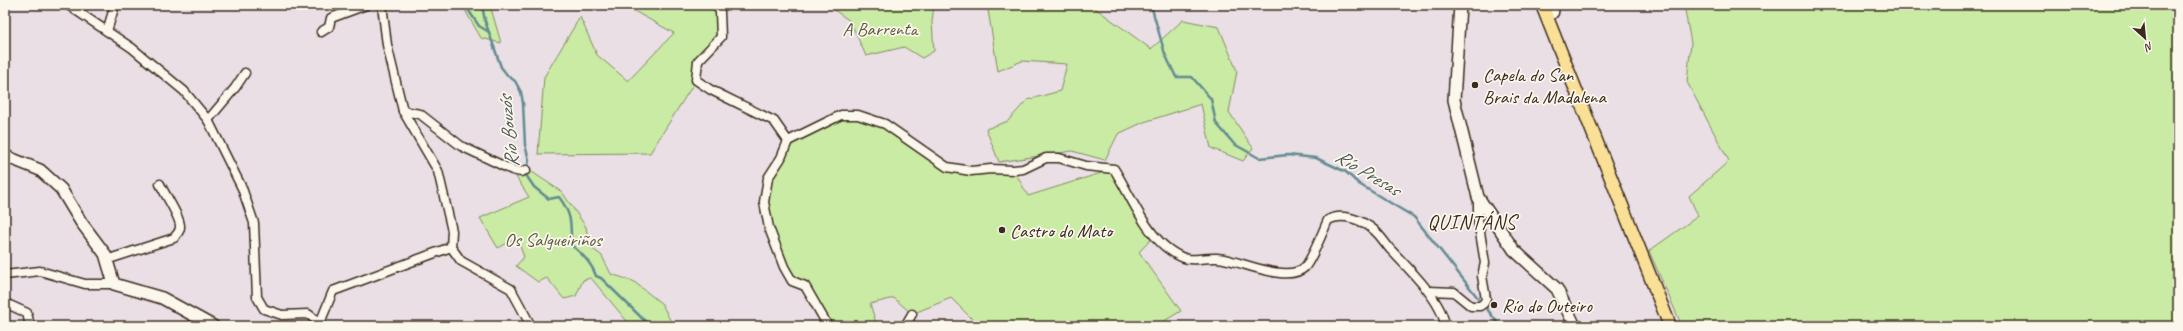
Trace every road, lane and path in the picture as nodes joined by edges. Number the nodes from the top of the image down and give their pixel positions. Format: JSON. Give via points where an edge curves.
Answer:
{"nodes":[{"id":1,"x":68,"y":5,"type":"edge"},
{"id":2,"x":115,"y":5,"type":"edge"},
{"id":3,"x":366,"y":5,"type":"edge"},
{"id":4,"x":382,"y":5,"type":"edge"},
{"id":5,"x":717,"y":5,"type":"edge"},
{"id":6,"x":1460,"y":5,"type":"edge"},
{"id":7,"x":1542,"y":5,"type":"edge"},
{"id":8,"x":1556,"y":5,"type":"edge"},
{"id":9,"x":1548,"y":19,"type":"junction"},
{"id":10,"x":107,"y":31,"type":"junction"},
{"id":11,"x":321,"y":32,"type":"dead end"},
{"id":12,"x":245,"y":73,"type":"dead end"},
{"id":13,"x":403,"y":111,"type":"junction"},
{"id":14,"x":208,"y":120,"type":"junction"},
{"id":15,"x":788,"y":141,"type":"junction"},
{"id":16,"x":5,"y":156,"type":"edge"},
{"id":17,"x":526,"y":170,"type":"dead end"},
{"id":18,"x":160,"y":184,"type":"dead end"},
{"id":19,"x":1478,"y":197,"type":"junction"},
{"id":20,"x":451,"y":247,"type":"junction"},
{"id":21,"x":106,"y":260,"type":"junction"},
{"id":22,"x":5,"y":275,"type":"edge"},
{"id":23,"x":114,"y":284,"type":"junction"},
{"id":24,"x":1429,"y":291,"type":"junction"},
{"id":25,"x":5,"y":304,"type":"edge"},
{"id":26,"x":912,"y":314,"type":"dead end"},
{"id":27,"x":320,"y":324,"type":"edge"},
{"id":28,"x":30,"y":326,"type":"edge"},
{"id":29,"x":213,"y":326,"type":"edge"},
{"id":30,"x":531,"y":326,"type":"edge"},
{"id":31,"x":828,"y":326,"type":"edge"},
{"id":32,"x":905,"y":326,"type":"edge"},
{"id":33,"x":1445,"y":326,"type":"edge"},
{"id":34,"x":1574,"y":326,"type":"edge"},
{"id":35,"x":1670,"y":326,"type":"edge"}],
"edges":[{"from":1,"to":10,"type":"street"},
{"from":2,"to":10,"type":"street"},
{"from":3,"to":11,"type":"street","via":[[331,18],[329,27]]},
{"from":4,"to":13,"type":"street","via":[[387,45]]},
{"from":5,"to":15,"type":"street","via":[[720,12],[721,37],[698,61],[696,80],[774,121]]},
{"from":6,"to":19,"type":"street","via":[[1454,100]]},
{"from":7,"to":9,"type":"main road"},
{"from":8,"to":9,"type":"street","via":[[1554,13]]},
{"from":9,"to":35,"type":"main road"},
{"from":10,"to":14,"type":"street","via":[[184,91]]},
{"from":12,"to":14,"type":"street"},
{"from":13,"to":17,"type":"street","via":[[420,114],[461,146],[512,170]]},
{"from":13,"to":20,"type":"street","via":[[438,171],[452,231]]},
{"from":14,"to":27,"type":"street","via":[[242,188],[254,223],[257,297],[264,309],[282,315],[308,314]]},
{"from":15,"to":24,"type":"street","via":[[841,115],[858,115],[885,124],[947,167],[971,171],[1014,170],[1023,169],[1046,158],[1059,158],[1086,166],[1114,169],[1152,232],[1170,251],[1188,260],[1218,258],[1256,269],[1293,273],[1305,267],[1328,220],[1342,216],[1358,220],[1374,229]]},
{"from":15,"to":31,"type":"street","via":[[768,178],[764,202],[784,267],[792,281],[805,286]]},
{"from":16,"to":21,"type":"street","via":[[40,170],[61,189],[105,254]]},
{"from":18,"to":21,"type":"street","via":[[179,221],[178,233],[174,238]]},
{"from":19,"to":24,"type":"street","via":[[1478,220],[1485,263],[1482,276],[1486,299],[1484,303],[1480,306],[1471,306],[1454,292]]},
{"from":19,"to":34,"type":"street","via":[[1514,250],[1557,289]]},
{"from":20,"to":27,"type":"street","via":[[333,291]]},
{"from":20,"to":30,"type":"street","via":[[461,261],[511,288]]},
{"from":21,"to":23,"type":"street"},
{"from":22,"to":23,"type":"street","via":[[40,271],[85,284]]},
{"from":23,"to":29,"type":"street","via":[[162,298]]},
{"from":24,"to":33,"type":"street"},
{"from":25,"to":28,"type":"street","via":[[27,313]]},
{"from":26,"to":32,"type":"street"}]}
